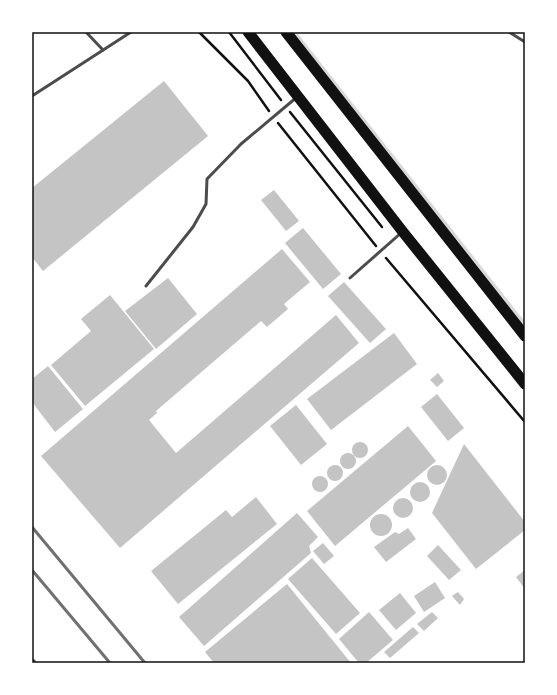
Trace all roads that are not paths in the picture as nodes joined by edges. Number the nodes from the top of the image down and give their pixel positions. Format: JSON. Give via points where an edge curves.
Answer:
{"nodes":[{"id":1,"x":86,"y":32,"type":"edge"},
{"id":2,"x":131,"y":32,"type":"edge"},
{"id":3,"x":248,"y":32,"type":"edge"},
{"id":4,"x":286,"y":32,"type":"edge"},
{"id":5,"x":509,"y":32,"type":"edge"},
{"id":6,"x":525,"y":42,"type":"edge"},
{"id":7,"x":103,"y":50,"type":"junction"},
{"id":8,"x":32,"y":96,"type":"edge"},
{"id":9,"x":298,"y":96,"type":"junction"},
{"id":10,"x":403,"y":232,"type":"junction"},
{"id":11,"x":350,"y":278,"type":"dead end"},
{"id":12,"x":146,"y":286,"type":"dead end"},
{"id":13,"x":525,"y":336,"type":"edge"},
{"id":14,"x":525,"y":384,"type":"edge"}],
"edges":[{"from":1,"to":7,"type":"lane"},
{"from":2,"to":7,"type":"lane"},
{"from":3,"to":9,"type":"highway"},
{"from":4,"to":13,"type":"highway"},
{"from":5,"to":6,"type":"lane"},
{"from":7,"to":8,"type":"lane"},
{"from":9,"to":10,"type":"highway"},
{"from":9,"to":12,"type":"lane","via":[[241,144],[207,179],[206,204],[203,210],[193,227]]},
{"from":10,"to":11,"type":"lane"},
{"from":10,"to":14,"type":"highway"}]}
